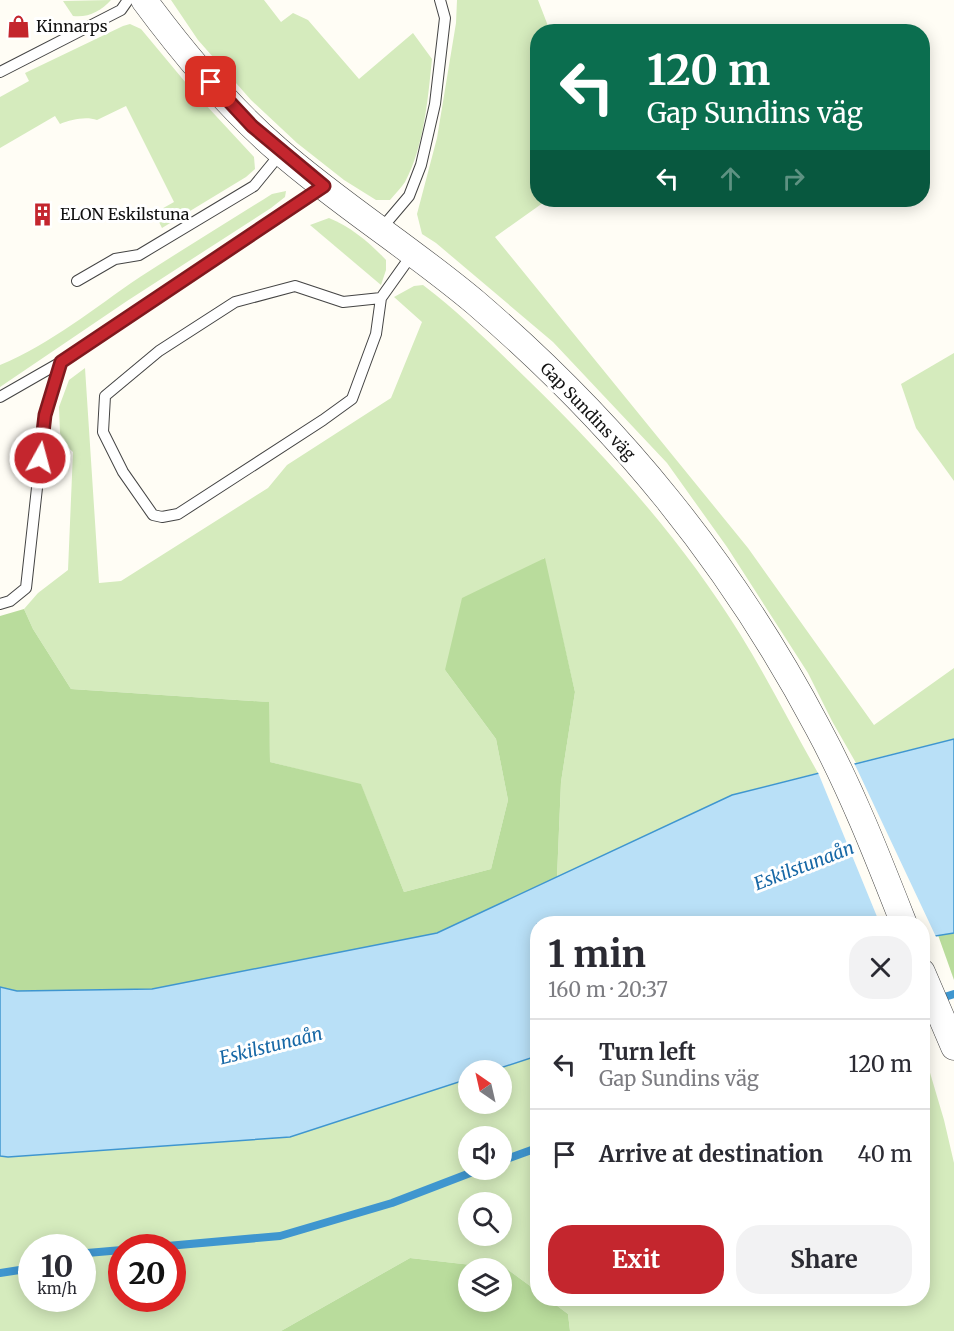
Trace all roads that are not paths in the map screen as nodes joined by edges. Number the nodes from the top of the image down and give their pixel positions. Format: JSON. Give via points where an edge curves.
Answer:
{"nodes":[{"id":1,"x":128,"y":0,"type":"edge"},
{"id":2,"x":144,"y":0,"type":"edge"},
{"id":3,"x":440,"y":0,"type":"edge"},
{"id":4,"x":0,"y":72,"type":"edge"},
{"id":5,"x":282,"y":153,"type":"junction"},
{"id":6,"x":324,"y":186,"type":"junction"},
{"id":7,"x":381,"y":229,"type":"junction"},
{"id":8,"x":414,"y":253,"type":"junction"},
{"id":9,"x":77,"y":281,"type":"dead end"},
{"id":10,"x":381,"y":298,"type":"junction"},
{"id":11,"x":61,"y":362,"type":"junction"},
{"id":12,"x":0,"y":397,"type":"edge"},
{"id":13,"x":0,"y":604,"type":"edge"},
{"id":14,"x":901,"y":916,"type":"edge"},
{"id":15,"x":930,"y":992,"type":"edge"},
{"id":16,"x":952,"y":1044,"type":"edge"},
{"id":17,"x":954,"y":1066,"type":"edge"}],
"edges":[{"from":1,"to":4,"type":"lane","via":[[121,10]]},
{"from":2,"to":5,"type":"street","name":"Gap Sundins väg","via":[[184,53]]},
{"from":3,"to":7,"type":"lane","via":[[445,18],[435,104],[422,165],[409,196]]},
{"from":5,"to":6,"type":"street","name":"Gap Sundins väg"},
{"from":5,"to":9,"type":"lane","via":[[254,186],[139,255],[115,259]]},
{"from":6,"to":7,"type":"street","name":"Gap Sundins väg"},
{"from":6,"to":11,"type":"lane"},
{"from":7,"to":8,"type":"street","name":"Gap Sundins väg"},
{"from":8,"to":10,"type":"lane"},
{"from":8,"to":14,"type":"street","name":"Gap Sundins väg","via":[[588,407],[696,533],[766,637],[819,729],[869,833]]},
{"from":10,"to":10,"type":"lane","via":[[343,302],[295,286],[236,302],[159,351],[105,396],[103,432],[123,472],[153,515],[178,513],[352,399],[376,334]]},
{"from":11,"to":12,"type":"lane"},
{"from":11,"to":13,"type":"lane","via":[[45,415],[26,588]]},
{"from":15,"to":16,"type":"street"},
{"from":16,"to":17,"type":"street"}]}
